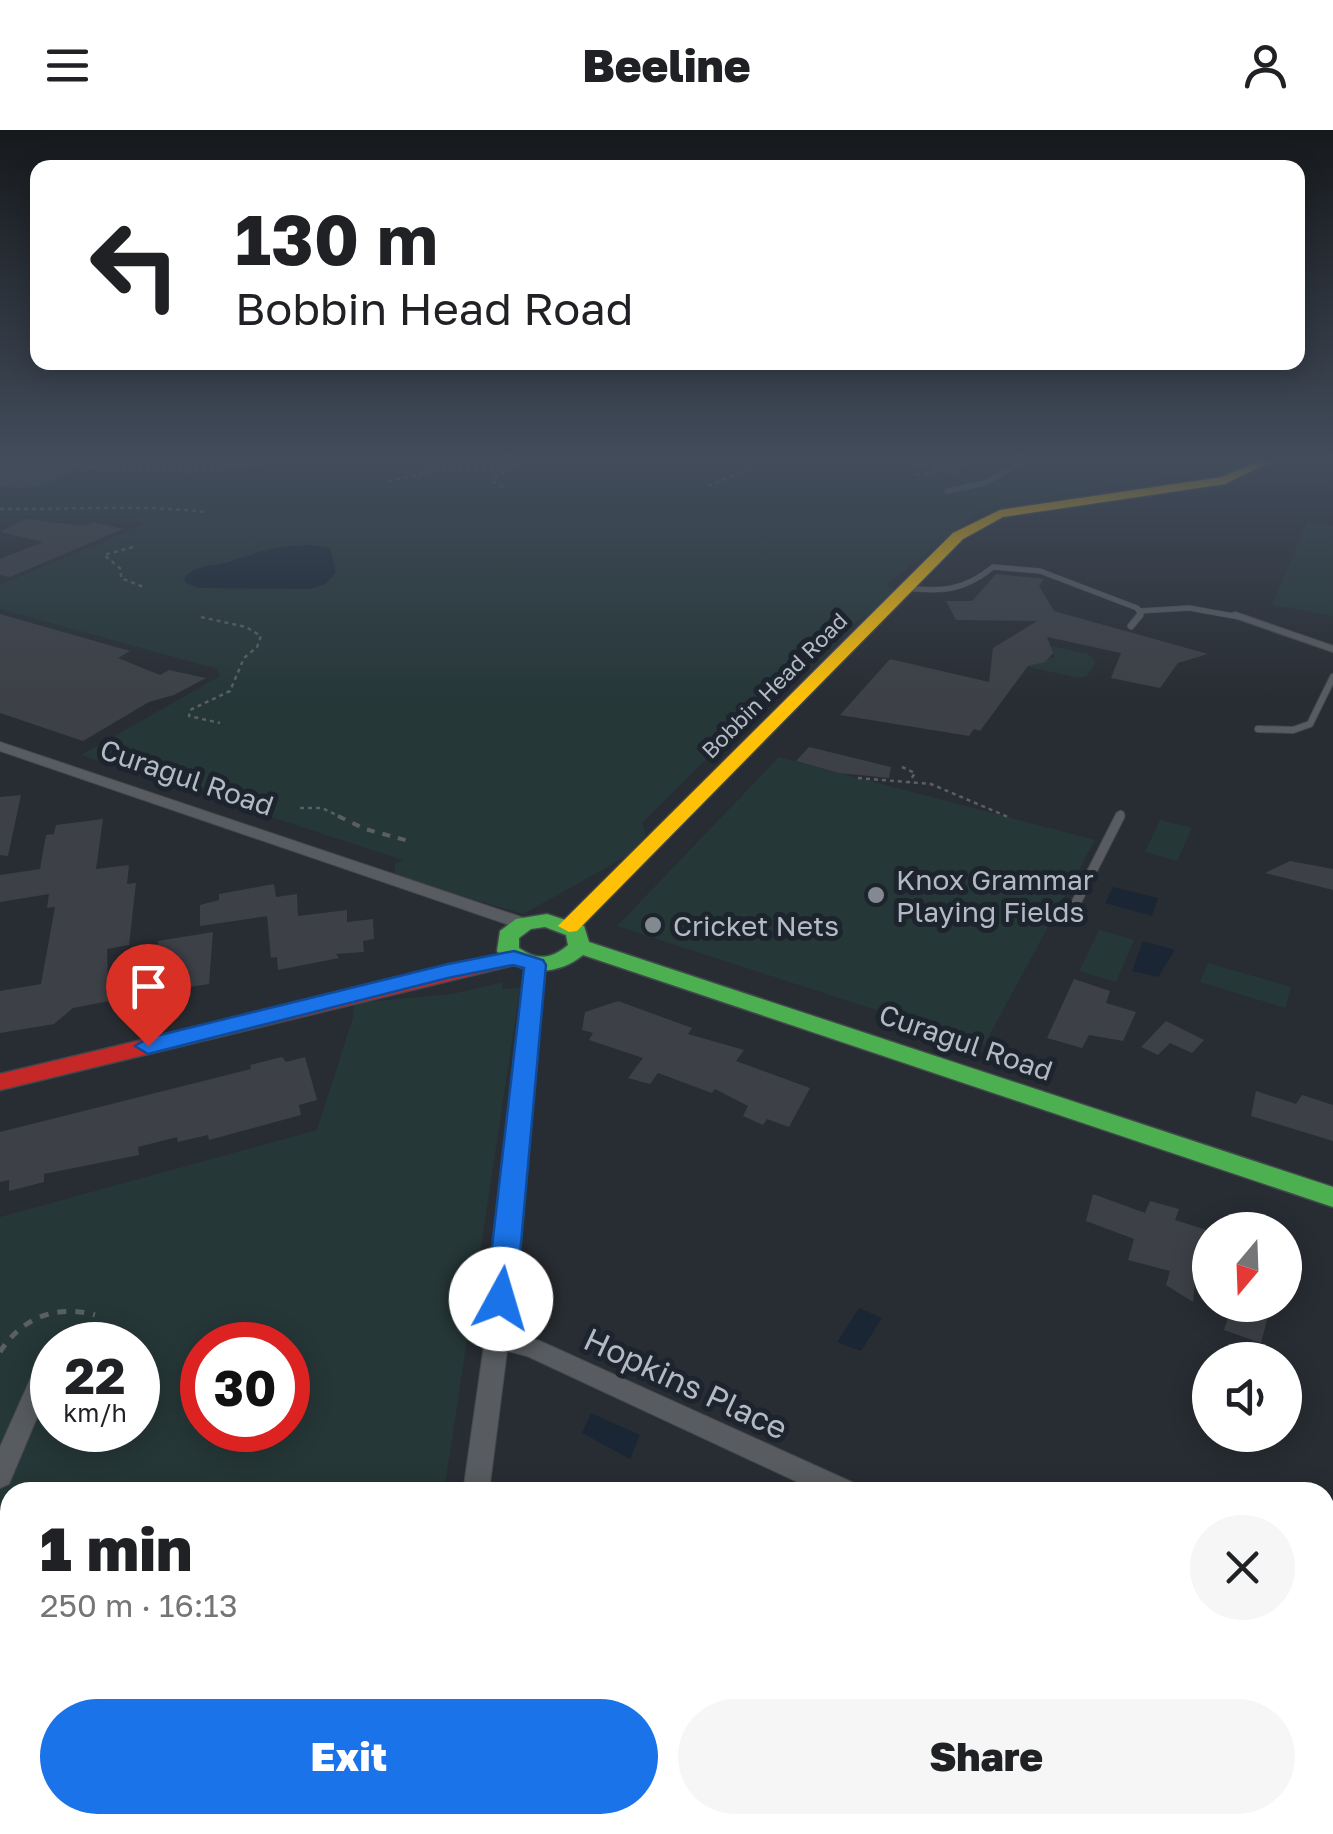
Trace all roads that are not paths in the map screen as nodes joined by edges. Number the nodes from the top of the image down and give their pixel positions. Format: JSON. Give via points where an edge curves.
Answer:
{"nodes":[{"id":1,"x":953,"y":541,"type":"edge"},
{"id":2,"x":905,"y":588,"type":"junction"},
{"id":3,"x":1139,"y":611,"type":"junction"},
{"id":4,"x":1131,"y":626,"type":"dead end"},
{"id":5,"x":1333,"y":649,"type":"edge"},
{"id":6,"x":1333,"y":677,"type":"edge"},
{"id":7,"x":1258,"y":730,"type":"dead end"},
{"id":8,"x":0,"y":746,"type":"edge"},
{"id":9,"x":1121,"y":814,"type":"dead end"},
{"id":10,"x":1076,"y":903,"type":"dead end"},
{"id":11,"x":524,"y":924,"type":"junction"},
{"id":12,"x":574,"y":936,"type":"junction"},
{"id":13,"x":525,"y":961,"type":"junction"},
{"id":14,"x":0,"y":1082,"type":"edge"},
{"id":15,"x":1333,"y":1197,"type":"edge"},
{"id":16,"x":497,"y":1338,"type":"junction"},
{"id":17,"x":30,"y":1406,"type":"edge"},
{"id":18,"x":0,"y":1476,"type":"edge"},
{"id":19,"x":477,"y":1482,"type":"edge"},
{"id":20,"x":824,"y":1482,"type":"edge"}],
"edges":[{"from":1,"to":2,"type":"main road","name":"Bobbin Head Road"},
{"from":2,"to":3,"type":"lane","via":[[959,591],[1005,566],[1040,571]]},
{"from":2,"to":12,"type":"main road","name":"Bobbin Head Road","via":[[599,900]]},
{"from":3,"to":4,"type":"lane"},
{"from":3,"to":5,"type":"lane","via":[[1183,607],[1239,615]]},
{"from":6,"to":7,"type":"lane","via":[[1310,724]]},
{"from":8,"to":11,"type":"street","name":"Curagul Road"},
{"from":9,"to":10,"type":"lane"},
{"from":11,"to":12,"type":"main road","name":"Curagul Road","via":[[548,920]]},
{"from":11,"to":13,"type":"main road","via":[[506,944]]},
{"from":12,"to":13,"type":"main road","name":"Bobbin Head Road","via":[[564,960]]},
{"from":12,"to":15,"type":"main road","name":"Curagul Road"},
{"from":13,"to":14,"type":"main road","via":[[448,971]]},
{"from":13,"to":16,"type":"street"},
{"from":16,"to":19,"type":"street"},
{"from":16,"to":20,"type":"street","name":"Hopkins Place"},
{"from":17,"to":18,"type":"street"}]}
